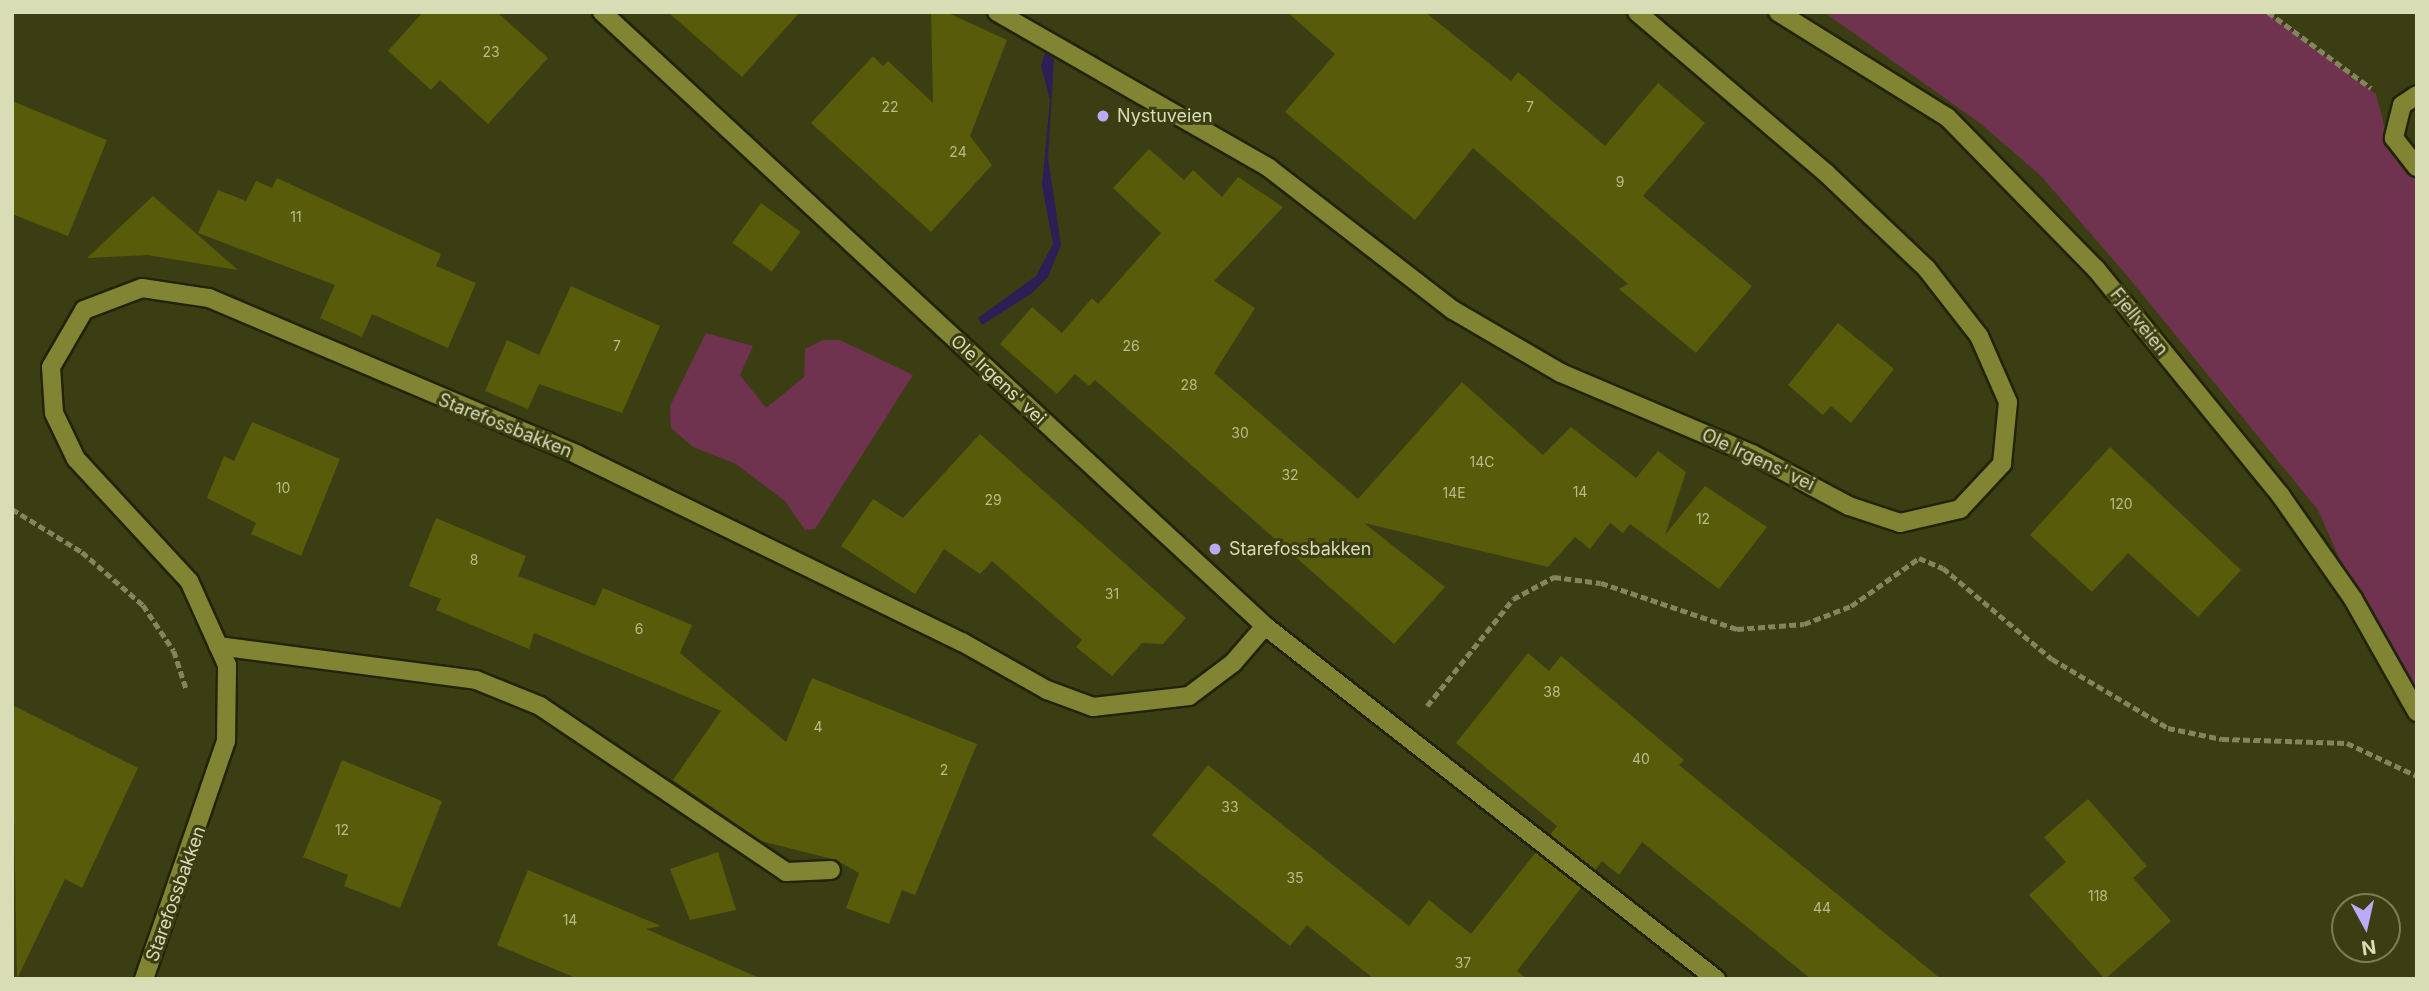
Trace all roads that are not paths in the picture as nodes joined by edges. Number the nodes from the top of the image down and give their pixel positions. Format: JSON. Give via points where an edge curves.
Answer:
{"nodes":[{"id":1,"x":602,"y":12,"type":"edge"},
{"id":2,"x":997,"y":12,"type":"edge"},
{"id":3,"x":1637,"y":12,"type":"edge"},
{"id":4,"x":1778,"y":12,"type":"edge"},
{"id":5,"x":2409,"y":100,"type":"edge"},
{"id":6,"x":2417,"y":167,"type":"edge"},
{"id":7,"x":1265,"y":626,"type":"junction"},
{"id":8,"x":218,"y":646,"type":"junction"},
{"id":9,"x":2417,"y":712,"type":"edge"},
{"id":10,"x":831,"y":870,"type":"dead end"},
{"id":11,"x":145,"y":979,"type":"edge"},
{"id":12,"x":1716,"y":979,"type":"edge"}],
"edges":[{"from":1,"to":7,"type":"street","name":"Ole Irgens' vei"},
{"from":2,"to":3,"type":"street","name":"Ole Irgens' vei","via":[[1269,168],[1453,310],[1561,373],[1752,454],[1849,506],[1900,523],[1960,509],[2002,464],[2008,402],[1979,336],[1926,268],[1826,173]]},
{"from":4,"to":9,"type":"street","name":"Fjellveien","via":[[1947,117],[2087,260],[2281,496],[2353,598]]},
{"from":5,"to":6,"type":"street","via":[[2394,138]]},
{"from":7,"to":8,"type":"street","name":"Starefossbakken","via":[[1233,663],[1189,696],[1093,707],[1047,690],[962,642],[578,455],[209,298],[142,288],[83,310],[51,367],[54,413],[76,460],[189,581]]},
{"from":7,"to":12,"type":"street","name":"Ole Irgens' vei","via":[[1408,732]]},
{"from":8,"to":10,"type":"street","via":[[477,680],[540,706],[786,872]]},
{"from":8,"to":11,"type":"street","name":"Starefossbakken","via":[[227,665],[226,741]]}]}
